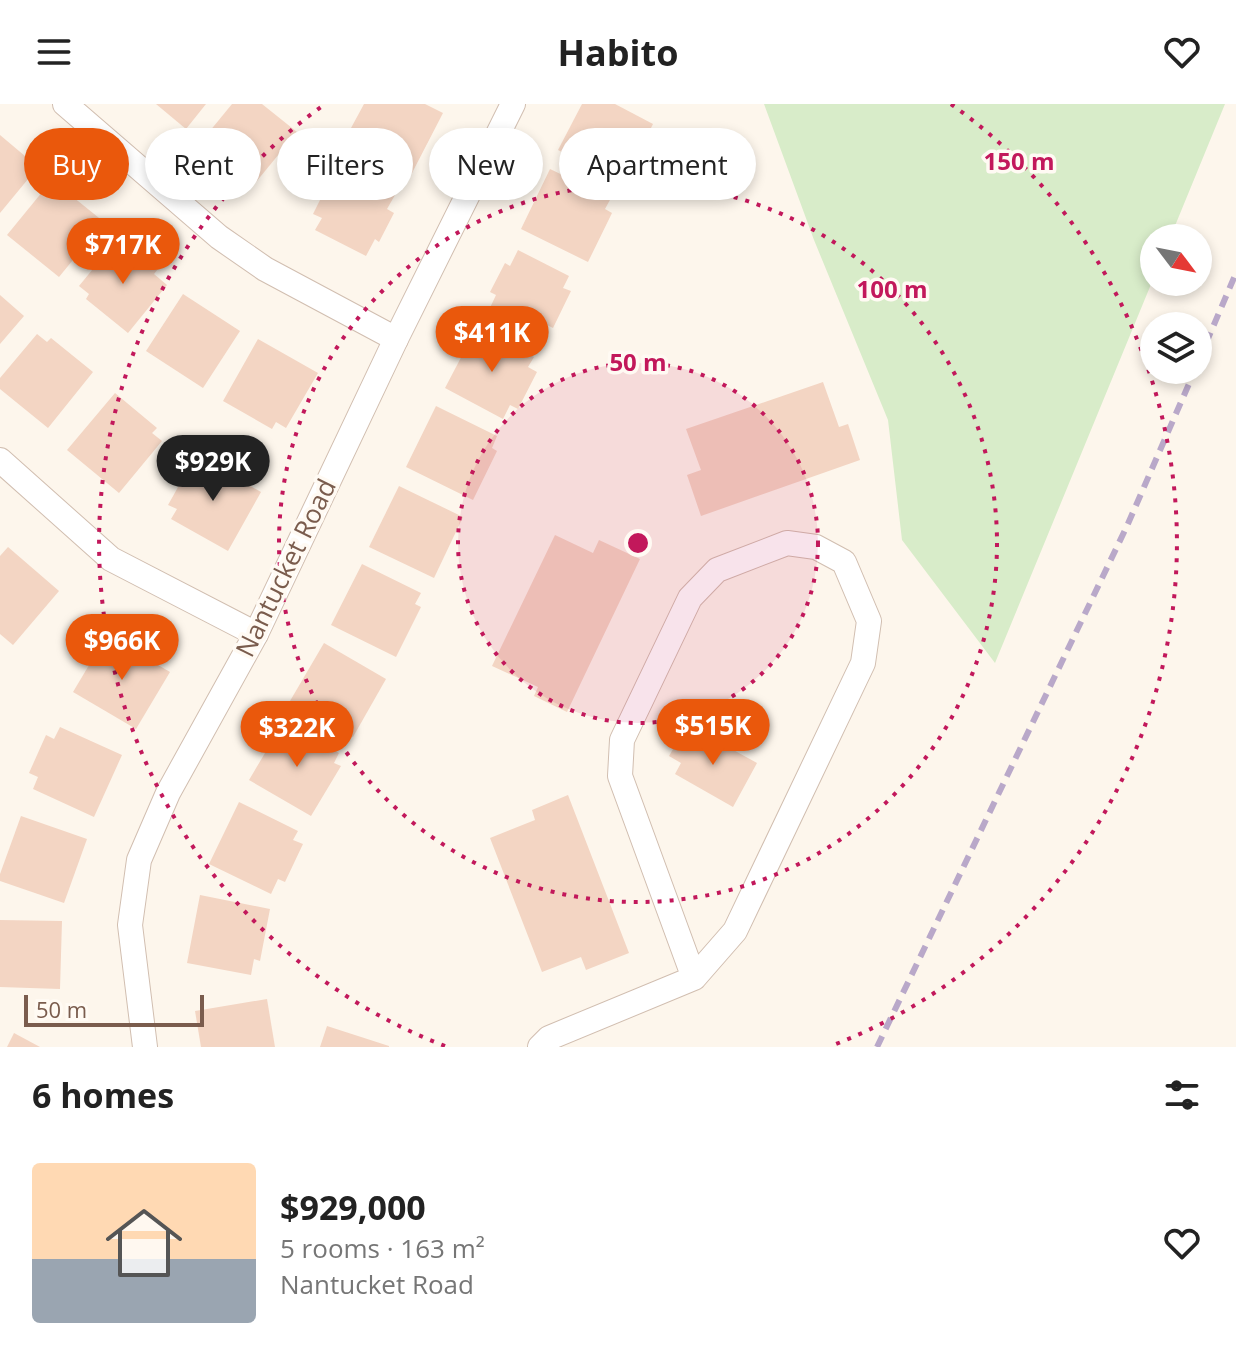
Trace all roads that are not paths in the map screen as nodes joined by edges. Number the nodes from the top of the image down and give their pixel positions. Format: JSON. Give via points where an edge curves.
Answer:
{"nodes":[{"id":1,"x":65,"y":104,"type":"edge"},
{"id":2,"x":513,"y":104,"type":"edge"},
{"id":3,"x":396,"y":339,"type":"junction"},
{"id":4,"x":0,"y":460,"type":"edge"},
{"id":5,"x":256,"y":634,"type":"junction"},
{"id":6,"x":694,"y":978,"type":"junction"},
{"id":7,"x":145,"y":1047,"type":"edge"},
{"id":8,"x":540,"y":1047,"type":"edge"}],
"edges":[{"from":1,"to":3,"type":"street","via":[[219,237],[265,269]]},
{"from":2,"to":3,"type":"street","name":"Nantucket Road"},
{"from":3,"to":5,"type":"street","name":"Nantucket Road"},
{"from":4,"to":5,"type":"street","via":[[111,559]]},
{"from":5,"to":7,"type":"street","name":"Nantucket Road","via":[[168,793],[139,860],[130,925]]},
{"from":6,"to":6,"type":"street","via":[[735,931],[863,663],[869,621],[844,562],[816,547],[787,543],[717,570],[690,598],[622,740],[620,776]]},
{"from":6,"to":8,"type":"street","via":[[549,1038]]}]}
